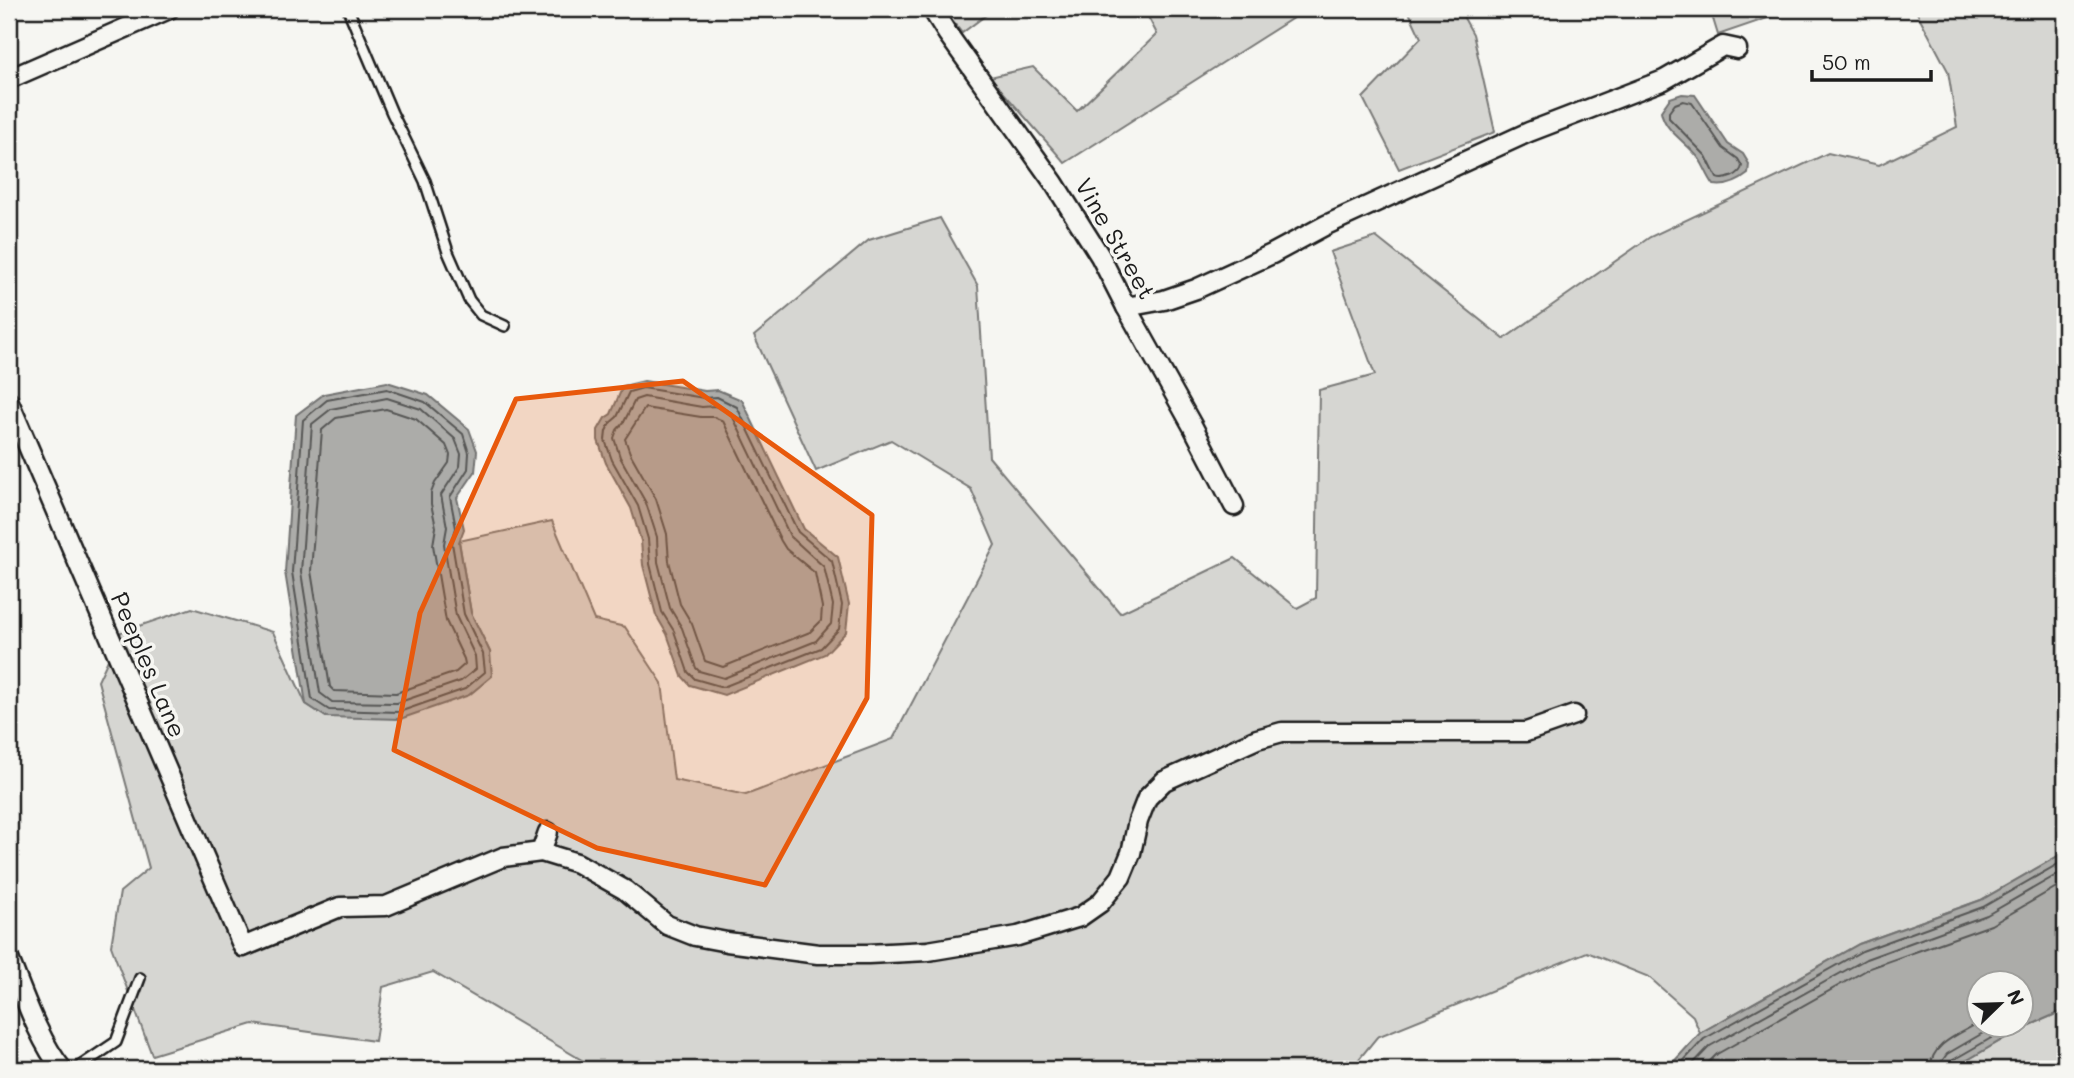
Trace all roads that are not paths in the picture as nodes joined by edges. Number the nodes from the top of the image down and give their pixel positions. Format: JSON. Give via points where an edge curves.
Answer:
{"nodes":[{"id":1,"x":169,"y":9,"type":"edge"},
{"id":2,"x":348,"y":9,"type":"edge"},
{"id":3,"x":932,"y":9,"type":"edge"},
{"id":4,"x":1737,"y":49,"type":"dead end"},
{"id":5,"x":9,"y":79,"type":"edge"},
{"id":6,"x":1126,"y":307,"type":"junction"},
{"id":7,"x":505,"y":326,"type":"dead end"},
{"id":8,"x":9,"y":402,"type":"edge"},
{"id":9,"x":1234,"y":506,"type":"dead end"},
{"id":10,"x":1574,"y":715,"type":"dead end"},
{"id":11,"x":548,"y":832,"type":"dead end"},
{"id":12,"x":541,"y":852,"type":"junction"},
{"id":13,"x":9,"y":959,"type":"edge"},
{"id":14,"x":140,"y":978,"type":"dead end"},
{"id":15,"x":62,"y":1069,"type":"edge"},
{"id":16,"x":76,"y":1069,"type":"edge"}],
"edges":[{"from":1,"to":5,"type":"street"},
{"from":2,"to":7,"type":"lane","via":[[425,181],[469,300],[481,316]]},
{"from":3,"to":6,"type":"street","name":"Vine Street","via":[[1054,183]]},
{"from":4,"to":6,"type":"street","via":[[1723,47],[1664,80],[1529,132],[1196,289]]},
{"from":6,"to":9,"type":"street","name":"Vine Street"},
{"from":8,"to":12,"type":"street","name":"Peeples Lane","via":[[243,947],[340,907],[386,906],[503,857]]},
{"from":10,"to":12,"type":"street","via":[[1526,732],[1282,732],[1257,739],[1164,781],[1147,798],[1121,877],[1100,903],[1080,917],[1018,936],[928,951],[818,954],[695,936],[667,925],[625,890],[577,863]]},
{"from":11,"to":12,"type":"street"},
{"from":13,"to":15,"type":"street","via":[[34,1019]]},
{"from":14,"to":16,"type":"lane","via":[[116,1042]]}]}
